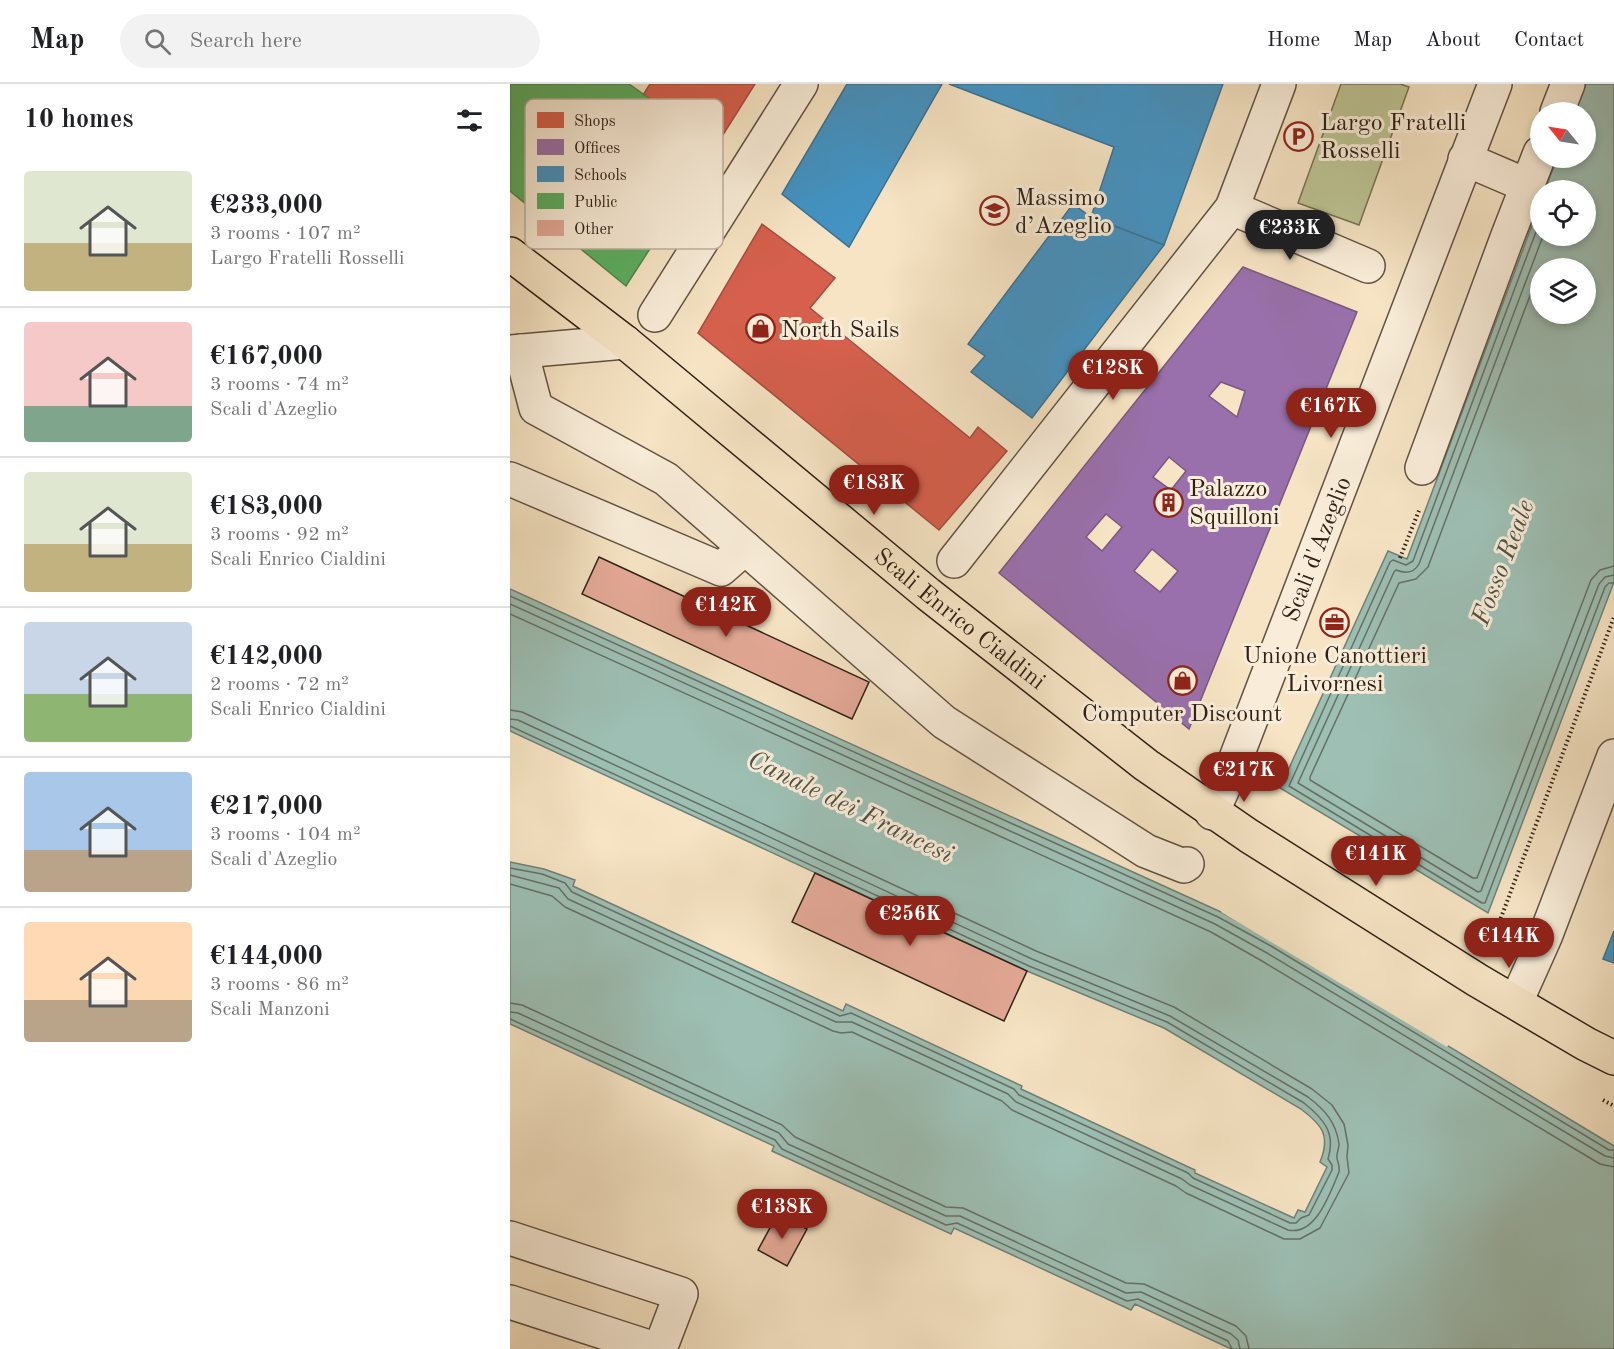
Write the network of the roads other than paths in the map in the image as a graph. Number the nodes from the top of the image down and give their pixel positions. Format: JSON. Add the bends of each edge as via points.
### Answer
{"nodes":[{"id":1,"x":801,"y":84,"type":"edge"},
{"id":2,"x":1279,"y":84,"type":"edge"},
{"id":3,"x":1495,"y":84,"type":"edge"},
{"id":4,"x":1568,"y":84,"type":"edge"},
{"id":5,"x":1561,"y":102,"type":"edge"},
{"id":6,"x":1465,"y":159,"type":"junction"},
{"id":7,"x":1535,"y":168,"type":"edge"},
{"id":8,"x":1528,"y":186,"type":"junction"},
{"id":9,"x":723,"y":208,"type":"edge"},
{"id":10,"x":1232,"y":208,"type":"junction"},
{"id":11,"x":697,"y":249,"type":"edge"},
{"id":12,"x":510,"y":254,"type":"edge"},
{"id":13,"x":1368,"y":266,"type":"dead end"},
{"id":14,"x":656,"y":315,"type":"dead end"},
{"id":15,"x":625,"y":342,"type":"junction"},
{"id":16,"x":515,"y":352,"type":"edge"},
{"id":17,"x":523,"y":414,"type":"edge"},
{"id":18,"x":1422,"y":468,"type":"dead end"},
{"id":19,"x":510,"y":479,"type":"edge"},
{"id":20,"x":745,"y":548,"type":"junction"},
{"id":21,"x":954,"y":561,"type":"dead end"},
{"id":22,"x":1614,"y":756,"type":"edge"},
{"id":23,"x":1212,"y":813,"type":"junction"},
{"id":24,"x":1187,"y":864,"type":"dead end"},
{"id":25,"x":1516,"y":1002,"type":"junction"},
{"id":26,"x":1614,"y":1058,"type":"edge"},
{"id":27,"x":510,"y":1238,"type":"edge"},
{"id":28,"x":510,"y":1302,"type":"edge"},
{"id":29,"x":657,"y":1349,"type":"edge"}],
"edges":[{"from":1,"to":9,"type":"street"},
{"from":2,"to":10,"type":"street"},
{"from":3,"to":6,"type":"street","name":"Scali d'Azeglio"},
{"from":4,"to":5,"type":"street"},
{"from":6,"to":8,"type":"street"},
{"from":6,"to":23,"type":"street","name":"Scali d'Azeglio","via":[[1242,744]]},
{"from":7,"to":8,"type":"street"},
{"from":8,"to":18,"type":"street"},
{"from":10,"to":13,"type":"street"},
{"from":10,"to":21,"type":"street","via":[[1041,430]]},
{"from":11,"to":14,"type":"street"},
{"from":12,"to":15,"type":"main road","name":"Scali Enrico Cialdini"},
{"from":15,"to":16,"type":"street"},
{"from":15,"to":23,"type":"main road","name":"Scali Enrico Cialdini","via":[[928,594]]},
{"from":16,"to":17,"type":"street"},
{"from":17,"to":20,"type":"street","via":[[666,479]]},
{"from":19,"to":20,"type":"street","via":[[721,569]]},
{"from":20,"to":24,"type":"street","via":[[944,722],[1146,851]]},
{"from":22,"to":25,"type":"street"},
{"from":23,"to":25,"type":"main road","name":"Scali Enrico Cialdini"},
{"from":25,"to":26,"type":"main road","name":"Scali Enrico Cialdini"},
{"from":27,"to":29,"type":"street","via":[[681,1294]]},
{"from":28,"to":29,"type":"street"}]}
